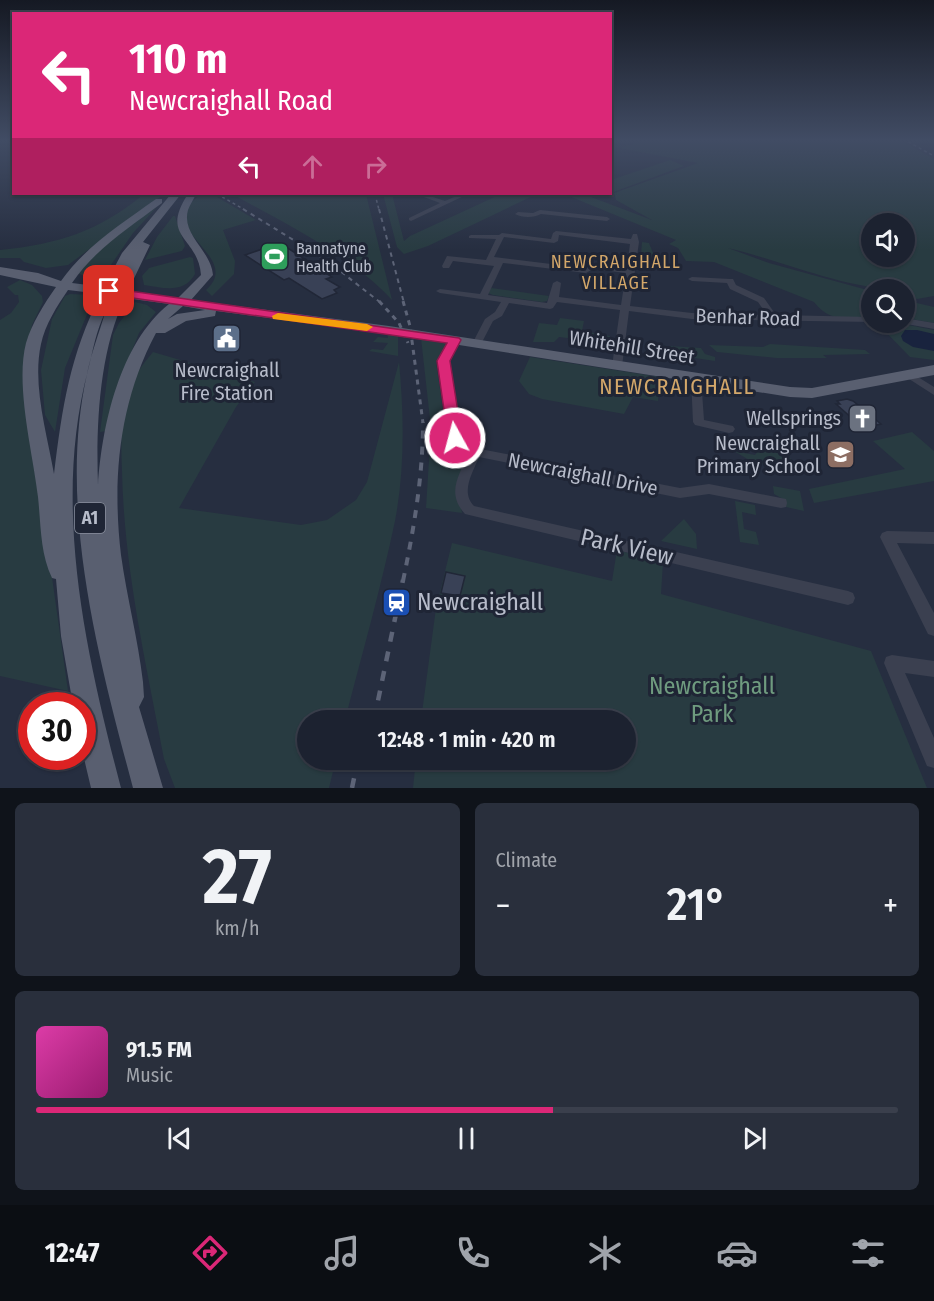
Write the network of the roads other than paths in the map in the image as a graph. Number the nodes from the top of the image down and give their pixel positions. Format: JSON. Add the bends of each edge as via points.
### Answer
{"nodes":[{"id":1,"x":167,"y":195,"type":"edge"},
{"id":2,"x":175,"y":195,"type":"edge"},
{"id":3,"x":185,"y":195,"type":"edge"},
{"id":4,"x":191,"y":195,"type":"edge"},
{"id":5,"x":422,"y":195,"type":"edge"},
{"id":6,"x":463,"y":195,"type":"edge"},
{"id":7,"x":446,"y":203,"type":"junction"},
{"id":8,"x":518,"y":214,"type":"dead end"},
{"id":9,"x":564,"y":214,"type":"junction"},
{"id":10,"x":607,"y":219,"type":"dead end"},
{"id":11,"x":410,"y":220,"type":"dead end"},
{"id":12,"x":556,"y":233,"type":"junction"},
{"id":13,"x":471,"y":237,"type":"dead end"},
{"id":14,"x":501,"y":237,"type":"junction"},
{"id":15,"x":588,"y":256,"type":"dead end"},
{"id":16,"x":499,"y":262,"type":"junction"},
{"id":17,"x":79,"y":264,"type":"junction"},
{"id":18,"x":446,"y":266,"type":"dead end"},
{"id":19,"x":591,"y":266,"type":"junction"},
{"id":20,"x":0,"y":269,"type":"edge"},
{"id":21,"x":631,"y":272,"type":"junction"},
{"id":22,"x":121,"y":273,"type":"junction"},
{"id":23,"x":22,"y":275,"type":"junction"},
{"id":24,"x":692,"y":279,"type":"dead end"},
{"id":25,"x":65,"y":282,"type":"junction"},
{"id":26,"x":556,"y":283,"type":"dead end"},
{"id":27,"x":440,"y":291,"type":"dead end"},
{"id":28,"x":483,"y":297,"type":"junction"},
{"id":29,"x":554,"y":299,"type":"junction"},
{"id":30,"x":181,"y":300,"type":"junction"},
{"id":31,"x":506,"y":300,"type":"junction"},
{"id":32,"x":106,"y":304,"type":"junction"},
{"id":33,"x":49,"y":307,"type":"junction"},
{"id":34,"x":625,"y":308,"type":"junction"},
{"id":35,"x":286,"y":318,"type":"junction"},
{"id":36,"x":773,"y":318,"type":"junction"},
{"id":37,"x":861,"y":320,"type":"edge"},
{"id":38,"x":915,"y":323,"type":"edge"},
{"id":39,"x":934,"y":326,"type":"edge"},
{"id":40,"x":370,"y":328,"type":"junction"},
{"id":41,"x":307,"y":333,"type":"dead end"},
{"id":42,"x":455,"y":340,"type":"junction"},
{"id":43,"x":477,"y":344,"type":"junction"},
{"id":44,"x":143,"y":348,"type":"junction"},
{"id":45,"x":617,"y":366,"type":"junction"},
{"id":46,"x":934,"y":370,"type":"edge"},
{"id":47,"x":910,"y":375,"type":"junction"},
{"id":48,"x":696,"y":378,"type":"junction"},
{"id":49,"x":934,"y":392,"type":"edge"},
{"id":50,"x":729,"y":429,"type":"dead end"},
{"id":51,"x":475,"y":452,"type":"junction"},
{"id":52,"x":781,"y":503,"type":"dead end"},
{"id":53,"x":934,"y":538,"type":"edge"},
{"id":54,"x":67,"y":588,"type":"junction"},
{"id":55,"x":848,"y":598,"type":"dead end"},
{"id":56,"x":934,"y":629,"type":"edge"},
{"id":57,"x":934,"y":669,"type":"edge"},
{"id":58,"x":132,"y":730,"type":"junction"},
{"id":59,"x":934,"y":759,"type":"edge"},
{"id":60,"x":106,"y":788,"type":"edge"},
{"id":61,"x":148,"y":788,"type":"edge"}],
"edges":[{"from":1,"to":17,"type":"main road"},
{"from":2,"to":22,"type":"main road","number":"A1","via":[[144,228]]},
{"from":3,"to":22,"type":"main road","number":"A1"},
{"from":4,"to":30,"type":"main road","via":[[180,219],[208,273],[200,286]]},
{"from":5,"to":7,"type":"street"},
{"from":6,"to":7,"type":"street"},
{"from":7,"to":11,"type":"street"},
{"from":8,"to":9,"type":"street"},
{"from":9,"to":10,"type":"street"},
{"from":9,"to":12,"type":"street"},
{"from":12,"to":14,"type":"street","via":[[554,241]]},
{"from":12,"to":21,"type":"street","via":[[635,239]]},
{"from":13,"to":14,"type":"street"},
{"from":14,"to":16,"type":"street","via":[[489,259]]},
{"from":15,"to":19,"type":"street"},
{"from":16,"to":18,"type":"street","via":[[450,258]]},
{"from":16,"to":19,"type":"street","via":[[586,270]]},
{"from":16,"to":28,"type":"street"},
{"from":17,"to":20,"type":"main road","via":[[48,272]]},
{"from":17,"to":25,"type":"main road"},
{"from":19,"to":21,"type":"street"},
{"from":20,"to":23,"type":"main road"},
{"from":21,"to":34,"type":"street"},
{"from":22,"to":32,"type":"main road","number":"A1"},
{"from":23,"to":25,"type":"main road"},
{"from":23,"to":33,"type":"main road","via":[[40,284]]},
{"from":24,"to":36,"type":"street","via":[[730,281],[734,287],[761,300]]},
{"from":25,"to":30,"type":"main road"},
{"from":25,"to":33,"type":"main road"},
{"from":26,"to":29,"type":"street"},
{"from":27,"to":28,"type":"street"},
{"from":28,"to":31,"type":"street"},
{"from":29,"to":31,"type":"street","name":"Benhar Road","via":[[550,306]]},
{"from":29,"to":34,"type":"street","name":"Benhar Road"},
{"from":30,"to":35,"type":"main road"},
{"from":30,"to":44,"type":"main road","via":[[155,325]]},
{"from":31,"to":43,"type":"street","via":[[499,314],[489,320]]},
{"from":32,"to":54,"type":"main road","number":"A1","via":[[75,379],[66,438],[63,516]]},
{"from":32,"to":58,"type":"main road","number":"A1","via":[[92,393],[89,505],[100,600]]},
{"from":33,"to":54,"type":"main road","via":[[34,342],[31,380],[52,542]]},
{"from":34,"to":36,"type":"street","name":"Benhar Road","via":[[692,316]]},
{"from":34,"to":45,"type":"street"},
{"from":35,"to":40,"type":"main road"},
{"from":35,"to":44,"type":"main road","via":[[192,314],[166,325]]},
{"from":36,"to":37,"type":"street","name":"Benhar Road"},
{"from":38,"to":39,"type":"street"},
{"from":40,"to":41,"type":"main road","via":[[325,328]]},
{"from":40,"to":42,"type":"main road","name":"Whitehill Street"},
{"from":42,"to":43,"type":"main road","name":"Whitehill Street"},
{"from":42,"to":51,"type":"street","via":[[444,361],[455,438],[462,447]]},
{"from":43,"to":45,"type":"main road","name":"Whitehill Street"},
{"from":44,"to":58,"type":"main road","via":[[117,409],[109,496],[112,573],[125,637]]},
{"from":45,"to":48,"type":"main road","name":"Whitehill Street"},
{"from":46,"to":47,"type":"main road","name":"Whitehill Street"},
{"from":47,"to":48,"type":"main road","name":"Whitehill Street","via":[[806,393]]},
{"from":47,"to":49,"type":"street"},
{"from":48,"to":50,"type":"street","via":[[698,420]]},
{"from":51,"to":52,"type":"street","name":"Newcraighall Drive","via":[[680,492],[710,489]]},
{"from":51,"to":55,"type":"street","name":"Park View","via":[[460,492],[463,505],[470,510]]},
{"from":53,"to":56,"type":"street","via":[[887,537]]},
{"from":54,"to":60,"type":"main road","number":"A1"},
{"from":57,"to":59,"type":"street","via":[[892,663]]},
{"from":58,"to":61,"type":"main road","number":"A1"}]}
